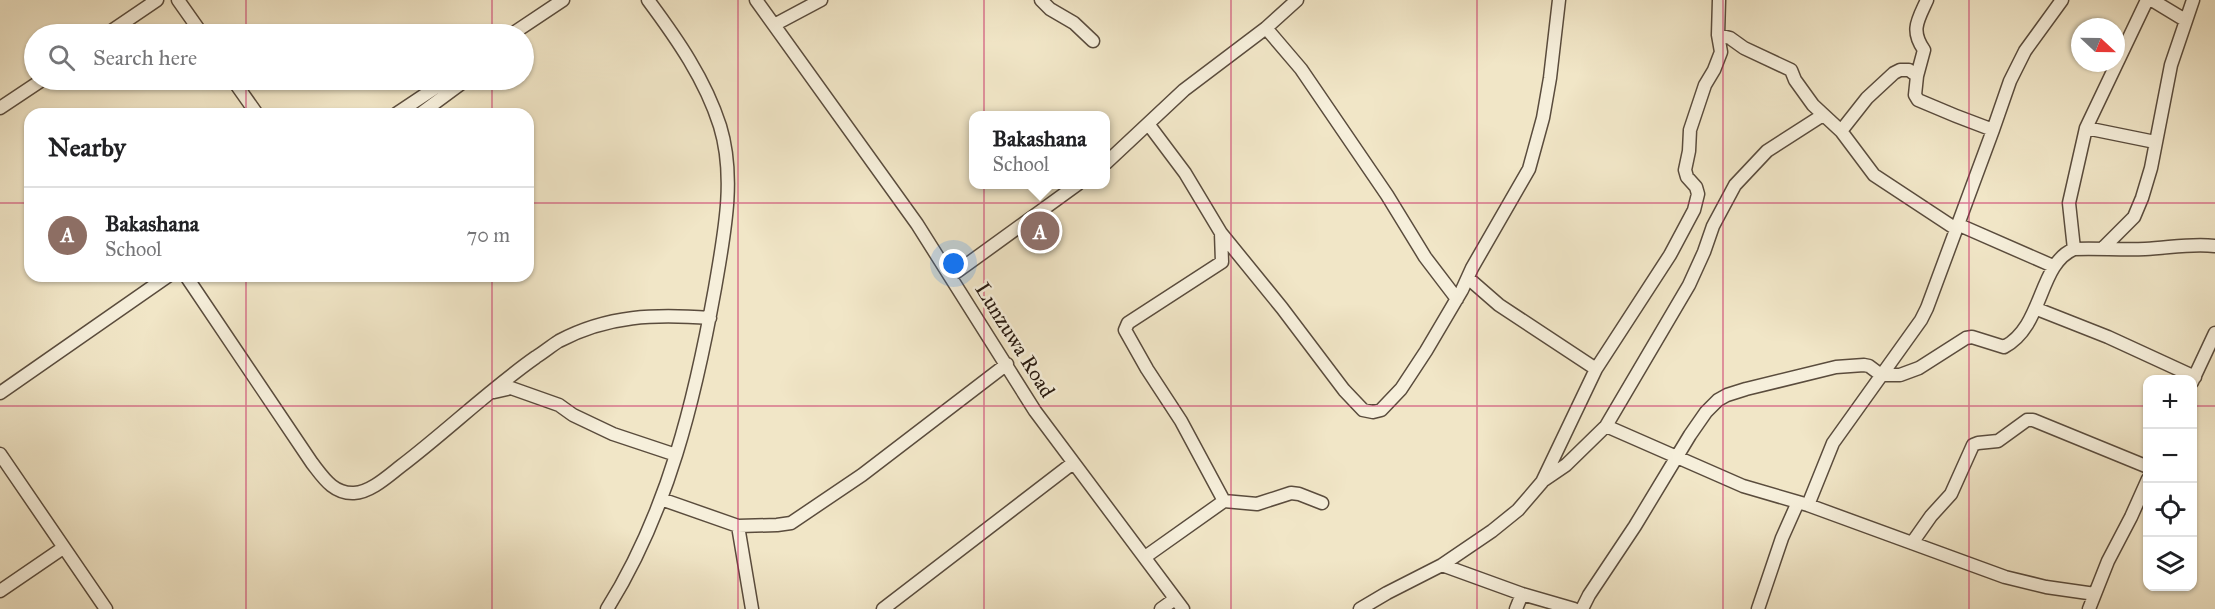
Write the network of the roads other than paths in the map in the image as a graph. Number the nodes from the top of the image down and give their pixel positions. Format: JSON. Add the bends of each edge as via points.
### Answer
{"nodes":[{"id":1,"x":157,"y":0,"type":"edge"},
{"id":2,"x":178,"y":0,"type":"edge"},
{"id":3,"x":563,"y":0,"type":"edge"},
{"id":4,"x":571,"y":0,"type":"edge"},
{"id":5,"x":648,"y":0,"type":"edge"},
{"id":6,"x":756,"y":0,"type":"edge"},
{"id":7,"x":821,"y":0,"type":"edge"},
{"id":8,"x":1041,"y":0,"type":"edge"},
{"id":9,"x":1297,"y":0,"type":"edge"},
{"id":10,"x":1559,"y":0,"type":"edge"},
{"id":11,"x":1719,"y":0,"type":"edge"},
{"id":12,"x":1927,"y":0,"type":"edge"},
{"id":13,"x":2062,"y":0,"type":"edge"},
{"id":14,"x":2150,"y":0,"type":"edge"},
{"id":15,"x":2193,"y":0,"type":"edge"},
{"id":16,"x":2185,"y":20,"type":"junction"},
{"id":17,"x":122,"y":24,"type":"edge"},
{"id":18,"x":195,"y":24,"type":"edge"},
{"id":19,"x":527,"y":24,"type":"edge"},
{"id":20,"x":774,"y":25,"type":"junction"},
{"id":21,"x":534,"y":28,"type":"edge"},
{"id":22,"x":1266,"y":28,"type":"junction"},
{"id":23,"x":1718,"y":35,"type":"junction"},
{"id":24,"x":1093,"y":41,"type":"dead end"},
{"id":25,"x":1917,"y":76,"type":"junction"},
{"id":26,"x":27,"y":90,"type":"edge"},
{"id":27,"x":240,"y":90,"type":"edge"},
{"id":28,"x":432,"y":90,"type":"edge"},
{"id":29,"x":452,"y":90,"type":"edge"},
{"id":30,"x":0,"y":108,"type":"edge"},
{"id":31,"x":252,"y":108,"type":"edge"},
{"id":32,"x":405,"y":108,"type":"edge"},
{"id":33,"x":428,"y":108,"type":"edge"},
{"id":34,"x":1823,"y":115,"type":"junction"},
{"id":35,"x":1149,"y":125,"type":"junction"},
{"id":36,"x":2086,"y":128,"type":"junction"},
{"id":37,"x":1994,"y":130,"type":"junction"},
{"id":38,"x":1841,"y":131,"type":"junction"},
{"id":39,"x":2155,"y":142,"type":"junction"},
{"id":40,"x":1110,"y":159,"type":"edge"},
{"id":41,"x":1071,"y":189,"type":"edge"},
{"id":42,"x":1957,"y":227,"type":"junction"},
{"id":43,"x":1221,"y":233,"type":"junction"},
{"id":44,"x":2215,"y":246,"type":"edge"},
{"id":45,"x":2103,"y":248,"type":"junction"},
{"id":46,"x":2074,"y":249,"type":"junction"},
{"id":47,"x":2053,"y":266,"type":"junction"},
{"id":48,"x":951,"y":276,"type":"junction"},
{"id":49,"x":1468,"y":278,"type":"junction"},
{"id":50,"x":159,"y":282,"type":"edge"},
{"id":51,"x":190,"y":282,"type":"edge"},
{"id":52,"x":1456,"y":299,"type":"junction"},
{"id":53,"x":2037,"y":309,"type":"junction"},
{"id":54,"x":710,"y":318,"type":"junction"},
{"id":55,"x":2215,"y":333,"type":"edge"},
{"id":56,"x":1007,"y":364,"type":"junction"},
{"id":57,"x":1596,"y":369,"type":"junction"},
{"id":58,"x":1881,"y":375,"type":"junction"},
{"id":59,"x":2184,"y":375,"type":"edge"},
{"id":60,"x":2196,"y":375,"type":"edge"},
{"id":61,"x":0,"y":393,"type":"edge"},
{"id":62,"x":489,"y":393,"type":"junction"},
{"id":63,"x":1606,"y":426,"type":"junction"},
{"id":64,"x":0,"y":454,"type":"edge"},
{"id":65,"x":676,"y":455,"type":"junction"},
{"id":66,"x":1676,"y":457,"type":"junction"},
{"id":67,"x":1073,"y":462,"type":"junction"},
{"id":68,"x":2143,"y":465,"type":"edge"},
{"id":69,"x":1542,"y":482,"type":"junction"},
{"id":70,"x":2146,"y":483,"type":"edge"},
{"id":71,"x":661,"y":500,"type":"junction"},
{"id":72,"x":1224,"y":501,"type":"junction"},
{"id":73,"x":1322,"y":503,"type":"dead end"},
{"id":74,"x":1803,"y":503,"type":"junction"},
{"id":75,"x":738,"y":526,"type":"junction"},
{"id":76,"x":1912,"y":543,"type":"junction"},
{"id":77,"x":63,"y":548,"type":"junction"},
{"id":78,"x":1145,"y":557,"type":"junction"},
{"id":79,"x":1442,"y":565,"type":"junction"},
{"id":80,"x":0,"y":591,"type":"edge"},
{"id":81,"x":1522,"y":594,"type":"junction"},
{"id":82,"x":2095,"y":594,"type":"junction"},
{"id":83,"x":1179,"y":604,"type":"edge"},
{"id":84,"x":106,"y":609,"type":"edge"},
{"id":85,"x":608,"y":609,"type":"edge"},
{"id":86,"x":752,"y":609,"type":"edge"},
{"id":87,"x":883,"y":609,"type":"edge"},
{"id":88,"x":1161,"y":609,"type":"edge"},
{"id":89,"x":1360,"y":609,"type":"edge"},
{"id":90,"x":1516,"y":609,"type":"edge"},
{"id":91,"x":1574,"y":609,"type":"edge"},
{"id":92,"x":1582,"y":609,"type":"edge"},
{"id":93,"x":1758,"y":609,"type":"edge"},
{"id":94,"x":2089,"y":609,"type":"edge"}],
"edges":[{"from":1,"to":17,"type":"street"},
{"from":2,"to":18,"type":"street"},
{"from":3,"to":19,"type":"street"},
{"from":4,"to":21,"type":"street"},
{"from":5,"to":54,"type":"street","via":[[684,49],[720,126],[728,172],[727,199]]},
{"from":6,"to":20,"type":"street","name":"Lunzuwa Road"},
{"from":7,"to":20,"type":"street"},
{"from":8,"to":24,"type":"street"},
{"from":9,"to":22,"type":"street"},
{"from":10,"to":49,"type":"street","via":[[1551,78],[1529,169]]},
{"from":11,"to":23,"type":"street"},
{"from":12,"to":25,"type":"street","via":[[1915,32],[1924,50]]},
{"from":13,"to":37,"type":"street","via":[[2025,51],[2010,81]]},
{"from":14,"to":16,"type":"street"},
{"from":14,"to":36,"type":"street"},
{"from":15,"to":16,"type":"street"},
{"from":16,"to":39,"type":"street"},
{"from":20,"to":48,"type":"street","name":"Lunzuwa Road"},
{"from":22,"to":35,"type":"street","via":[[1185,90]]},
{"from":22,"to":52,"type":"street","via":[[1301,69]]},
{"from":23,"to":34,"type":"street","via":[[1791,70]]},
{"from":23,"to":57,"type":"street","via":[[1721,52],[1690,130],[1684,170],[1698,194],[1694,210],[1670,255]]},
{"from":25,"to":37,"type":"street","via":[[1918,100]]},
{"from":25,"to":38,"type":"street","via":[[1909,70],[1894,73],[1867,98]]},
{"from":26,"to":30,"type":"street"},
{"from":27,"to":31,"type":"street"},
{"from":28,"to":32,"type":"street"},
{"from":29,"to":33,"type":"street"},
{"from":34,"to":38,"type":"street"},
{"from":34,"to":63,"type":"street","via":[[1767,151],[1735,185],[1689,285]]},
{"from":35,"to":40,"type":"street"},
{"from":35,"to":43,"type":"street","via":[[1185,173]]},
{"from":36,"to":39,"type":"street"},
{"from":36,"to":46,"type":"street","via":[[2068,203]]},
{"from":37,"to":42,"type":"street"},
{"from":38,"to":42,"type":"street","via":[[1874,174]]},
{"from":39,"to":45,"type":"street","via":[[2134,217]]},
{"from":41,"to":48,"type":"street"},
{"from":42,"to":47,"type":"street"},
{"from":42,"to":58,"type":"street","via":[[1924,314]]},
{"from":43,"to":52,"type":"street","via":[[1363,410],[1381,410],[1392,400]]},
{"from":43,"to":72,"type":"street","via":[[1222,262],[1128,323],[1125,330]]},
{"from":44,"to":45,"type":"street"},
{"from":45,"to":46,"type":"street"},
{"from":46,"to":47,"type":"street"},
{"from":47,"to":53,"type":"street"},
{"from":48,"to":56,"type":"street","name":"Lunzuwa Road"},
{"from":49,"to":52,"type":"street"},
{"from":49,"to":57,"type":"street","via":[[1498,305]]},
{"from":50,"to":61,"type":"street"},
{"from":51,"to":62,"type":"street","via":[[312,463],[335,489],[357,493],[376,484],[435,441]]},
{"from":53,"to":58,"type":"street","via":[[2024,329],[2004,347],[1972,337],[1919,368],[1900,375]]},
{"from":53,"to":59,"type":"street","via":[[2108,337]]},
{"from":54,"to":62,"type":"street","via":[[665,315],[599,324],[555,344]]},
{"from":54,"to":65,"type":"street"},
{"from":55,"to":60,"type":"street"},
{"from":56,"to":67,"type":"street","name":"Lunzuwa Road","via":[[1035,411]]},
{"from":56,"to":75,"type":"street","via":[[806,514],[791,523]]},
{"from":57,"to":69,"type":"street"},
{"from":58,"to":66,"type":"street","via":[[1869,366],[1836,367],[1727,394],[1706,412]]},
{"from":58,"to":74,"type":"street","via":[[1833,442]]},
{"from":62,"to":65,"type":"street","via":[[511,388],[559,405],[613,434]]},
{"from":63,"to":66,"type":"street"},
{"from":63,"to":69,"type":"street","via":[[1566,465]]},
{"from":64,"to":77,"type":"street"},
{"from":65,"to":71,"type":"street"},
{"from":66,"to":74,"type":"street","via":[[1743,486]]},
{"from":66,"to":92,"type":"street"},
{"from":67,"to":78,"type":"street","name":"Lunzuwa Road"},
{"from":67,"to":87,"type":"street"},
{"from":68,"to":76,"type":"street","via":[[2027,420],[1998,441],[1973,445],[1956,486]]},
{"from":69,"to":79,"type":"street","via":[[1518,510]]},
{"from":70,"to":82,"type":"street"},
{"from":71,"to":75,"type":"street"},
{"from":71,"to":85,"type":"street"},
{"from":72,"to":73,"type":"street","via":[[1257,504],[1291,493]]},
{"from":72,"to":78,"type":"street"},
{"from":74,"to":76,"type":"street"},
{"from":74,"to":93,"type":"street","via":[[1782,538]]},
{"from":75,"to":86,"type":"street"},
{"from":76,"to":82,"type":"street","via":[[2005,577]]},
{"from":77,"to":80,"type":"street"},
{"from":77,"to":84,"type":"street"},
{"from":78,"to":83,"type":"street","name":"Lunzuwa Road"},
{"from":79,"to":81,"type":"street"},
{"from":79,"to":89,"type":"street"},
{"from":81,"to":90,"type":"street"},
{"from":81,"to":91,"type":"street"},
{"from":82,"to":94,"type":"street"},
{"from":83,"to":88,"type":"street"}]}
